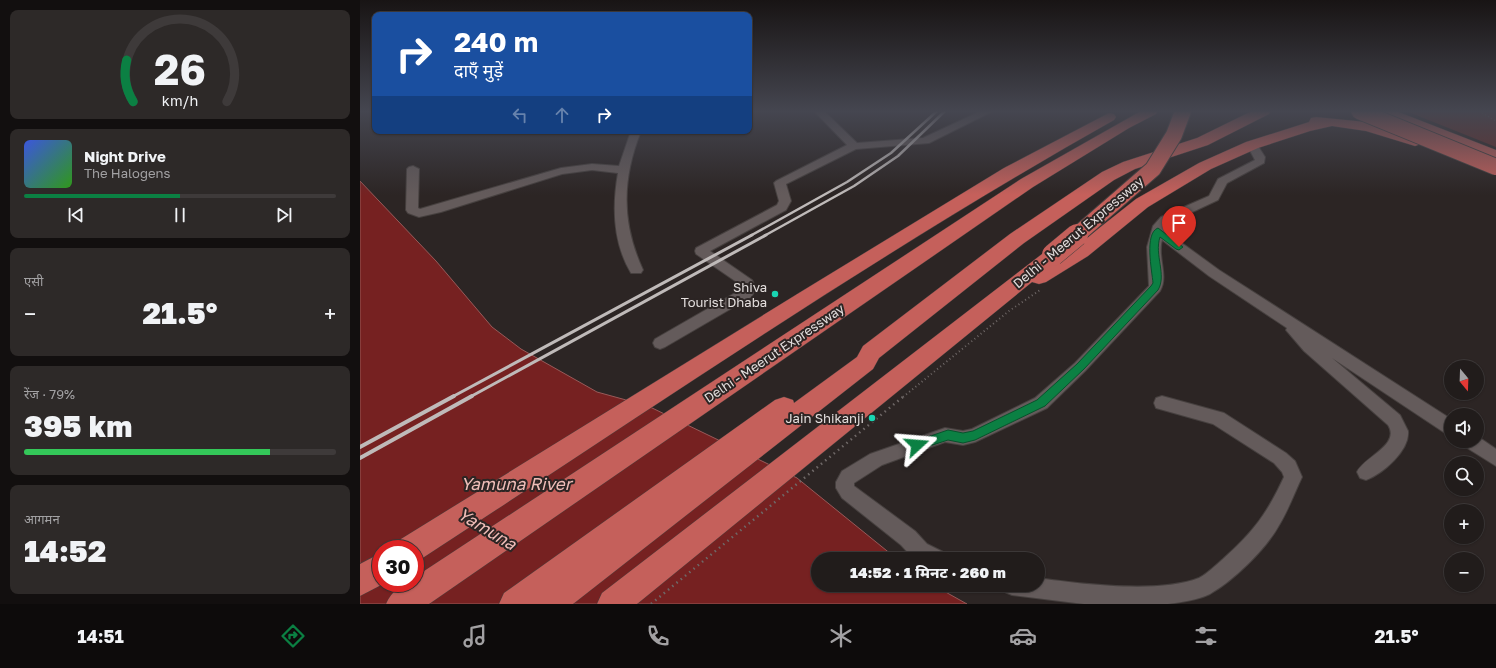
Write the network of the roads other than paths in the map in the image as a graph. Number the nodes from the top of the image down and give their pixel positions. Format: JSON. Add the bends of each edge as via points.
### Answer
{"nodes":[{"id":1,"x":633,"y":139,"type":"edge"},
{"id":2,"x":847,"y":139,"type":"edge"},
{"id":3,"x":929,"y":139,"type":"edge"},
{"id":4,"x":1068,"y":139,"type":"edge"},
{"id":5,"x":1100,"y":139,"type":"edge"},
{"id":6,"x":1172,"y":139,"type":"edge"},
{"id":7,"x":1206,"y":139,"type":"edge"},
{"id":8,"x":1214,"y":139,"type":"edge"},
{"id":9,"x":1266,"y":139,"type":"edge"},
{"id":10,"x":1410,"y":139,"type":"edge"},
{"id":11,"x":1412,"y":139,"type":"edge"},
{"id":12,"x":1430,"y":139,"type":"edge"},
{"id":13,"x":1457,"y":139,"type":"edge"},
{"id":14,"x":1467,"y":139,"type":"edge"},
{"id":15,"x":1418,"y":142,"type":"junction"},
{"id":16,"x":1252,"y":144,"type":"junction"},
{"id":17,"x":1195,"y":145,"type":"junction"},
{"id":18,"x":854,"y":146,"type":"junction"},
{"id":19,"x":1496,"y":150,"type":"edge"},
{"id":20,"x":1496,"y":156,"type":"edge"},
{"id":21,"x":1496,"y":167,"type":"edge"},
{"id":22,"x":413,"y":170,"type":"dead end"},
{"id":23,"x":624,"y":170,"type":"junction"},
{"id":24,"x":1496,"y":174,"type":"edge"},
{"id":25,"x":1158,"y":231,"type":"junction"},
{"id":26,"x":636,"y":270,"type":"dead end"},
{"id":27,"x":1004,"y":293,"type":"junction"},
{"id":28,"x":1279,"y":315,"type":"junction"},
{"id":29,"x":660,"y":343,"type":"dead end"},
{"id":30,"x":863,"y":357,"type":"junction"},
{"id":31,"x":1162,"y":403,"type":"dead end"},
{"id":32,"x":1444,"y":423,"type":"edge"},
{"id":33,"x":1481,"y":448,"type":"edge"},
{"id":34,"x":1496,"y":458,"type":"edge"},
{"id":35,"x":1366,"y":472,"type":"dead end"},
{"id":36,"x":424,"y":541,"type":"edge"},
{"id":37,"x":922,"y":552,"type":"edge"},
{"id":38,"x":372,"y":574,"type":"edge"},
{"id":39,"x":360,"y":581,"type":"edge"},
{"id":40,"x":1045,"y":590,"type":"edge"},
{"id":41,"x":402,"y":604,"type":"edge"},
{"id":42,"x":515,"y":604,"type":"edge"},
{"id":43,"x":548,"y":604,"type":"edge"},
{"id":44,"x":613,"y":604,"type":"edge"}],
"edges":[{"from":1,"to":23,"type":"street"},
{"from":2,"to":18,"type":"street"},
{"from":3,"to":18,"type":"street"},
{"from":4,"to":36,"type":"highway","name":"Delhi - Meerut Expressway","via":[[1010,172],[806,298]]},
{"from":5,"to":41,"type":"highway","name":"Delhi - Meerut Expressway","via":[[1027,182]]},
{"from":6,"to":27,"type":"highway","name":"Delhi - Meerut Expressway","bridge":true,"via":[[1153,169],[1112,206]]},
{"from":7,"to":17,"type":"highway","name":"Delhi - Meerut Expressway"},
{"from":8,"to":17,"type":"highway"},
{"from":9,"to":16,"type":"highway"},
{"from":10,"to":15,"type":"highway"},
{"from":11,"to":15,"type":"highway"},
{"from":12,"to":21,"type":"highway","bridge":true},
{"from":13,"to":20,"type":"highway"},
{"from":14,"to":19,"type":"highway"},
{"from":15,"to":24,"type":"highway"},
{"from":16,"to":25,"type":"street","via":[[1260,161],[1222,180],[1214,198],[1165,220]]},
{"from":16,"to":27,"type":"highway","via":[[1162,190],[1064,264]]},
{"from":17,"to":30,"type":"highway","name":"Delhi - Meerut Expressway","via":[[1130,164],[1109,175],[1021,236]]},
{"from":18,"to":29,"type":"street","via":[[780,183],[785,201],[782,207],[702,249],[702,252],[747,283],[749,289],[746,294]]},
{"from":22,"to":23,"type":"street","via":[[412,210],[419,213],[560,171],[592,167]]},
{"from":23,"to":26,"type":"street","via":[[620,208],[623,234]]},
{"from":25,"to":28,"type":"street","via":[[1214,273]]},
{"from":25,"to":37,"type":"street","via":[[1153,247],[1157,283],[1155,288],[1080,367],[1041,403],[975,435],[965,438],[945,435],[876,459],[848,477],[845,482],[848,492],[908,538]]},
{"from":27,"to":44,"type":"highway","name":"Delhi - Meerut Expressway"},
{"from":28,"to":32,"type":"street"},
{"from":28,"to":35,"type":"street","via":[[1309,347],[1394,420],[1399,428],[1401,436],[1396,445]]},
{"from":30,"to":42,"type":"highway","name":"Delhi - Meerut Expressway"},
{"from":30,"to":43,"type":"highway","name":"Delhi - Meerut Expressway"},
{"from":31,"to":40,"type":"street","via":[[1218,418],[1280,458],[1289,467],[1293,476],[1267,529],[1212,582],[1193,591],[1164,598],[1086,596]]},
{"from":33,"to":34,"type":"street"},
{"from":38,"to":39,"type":"highway"}]}
